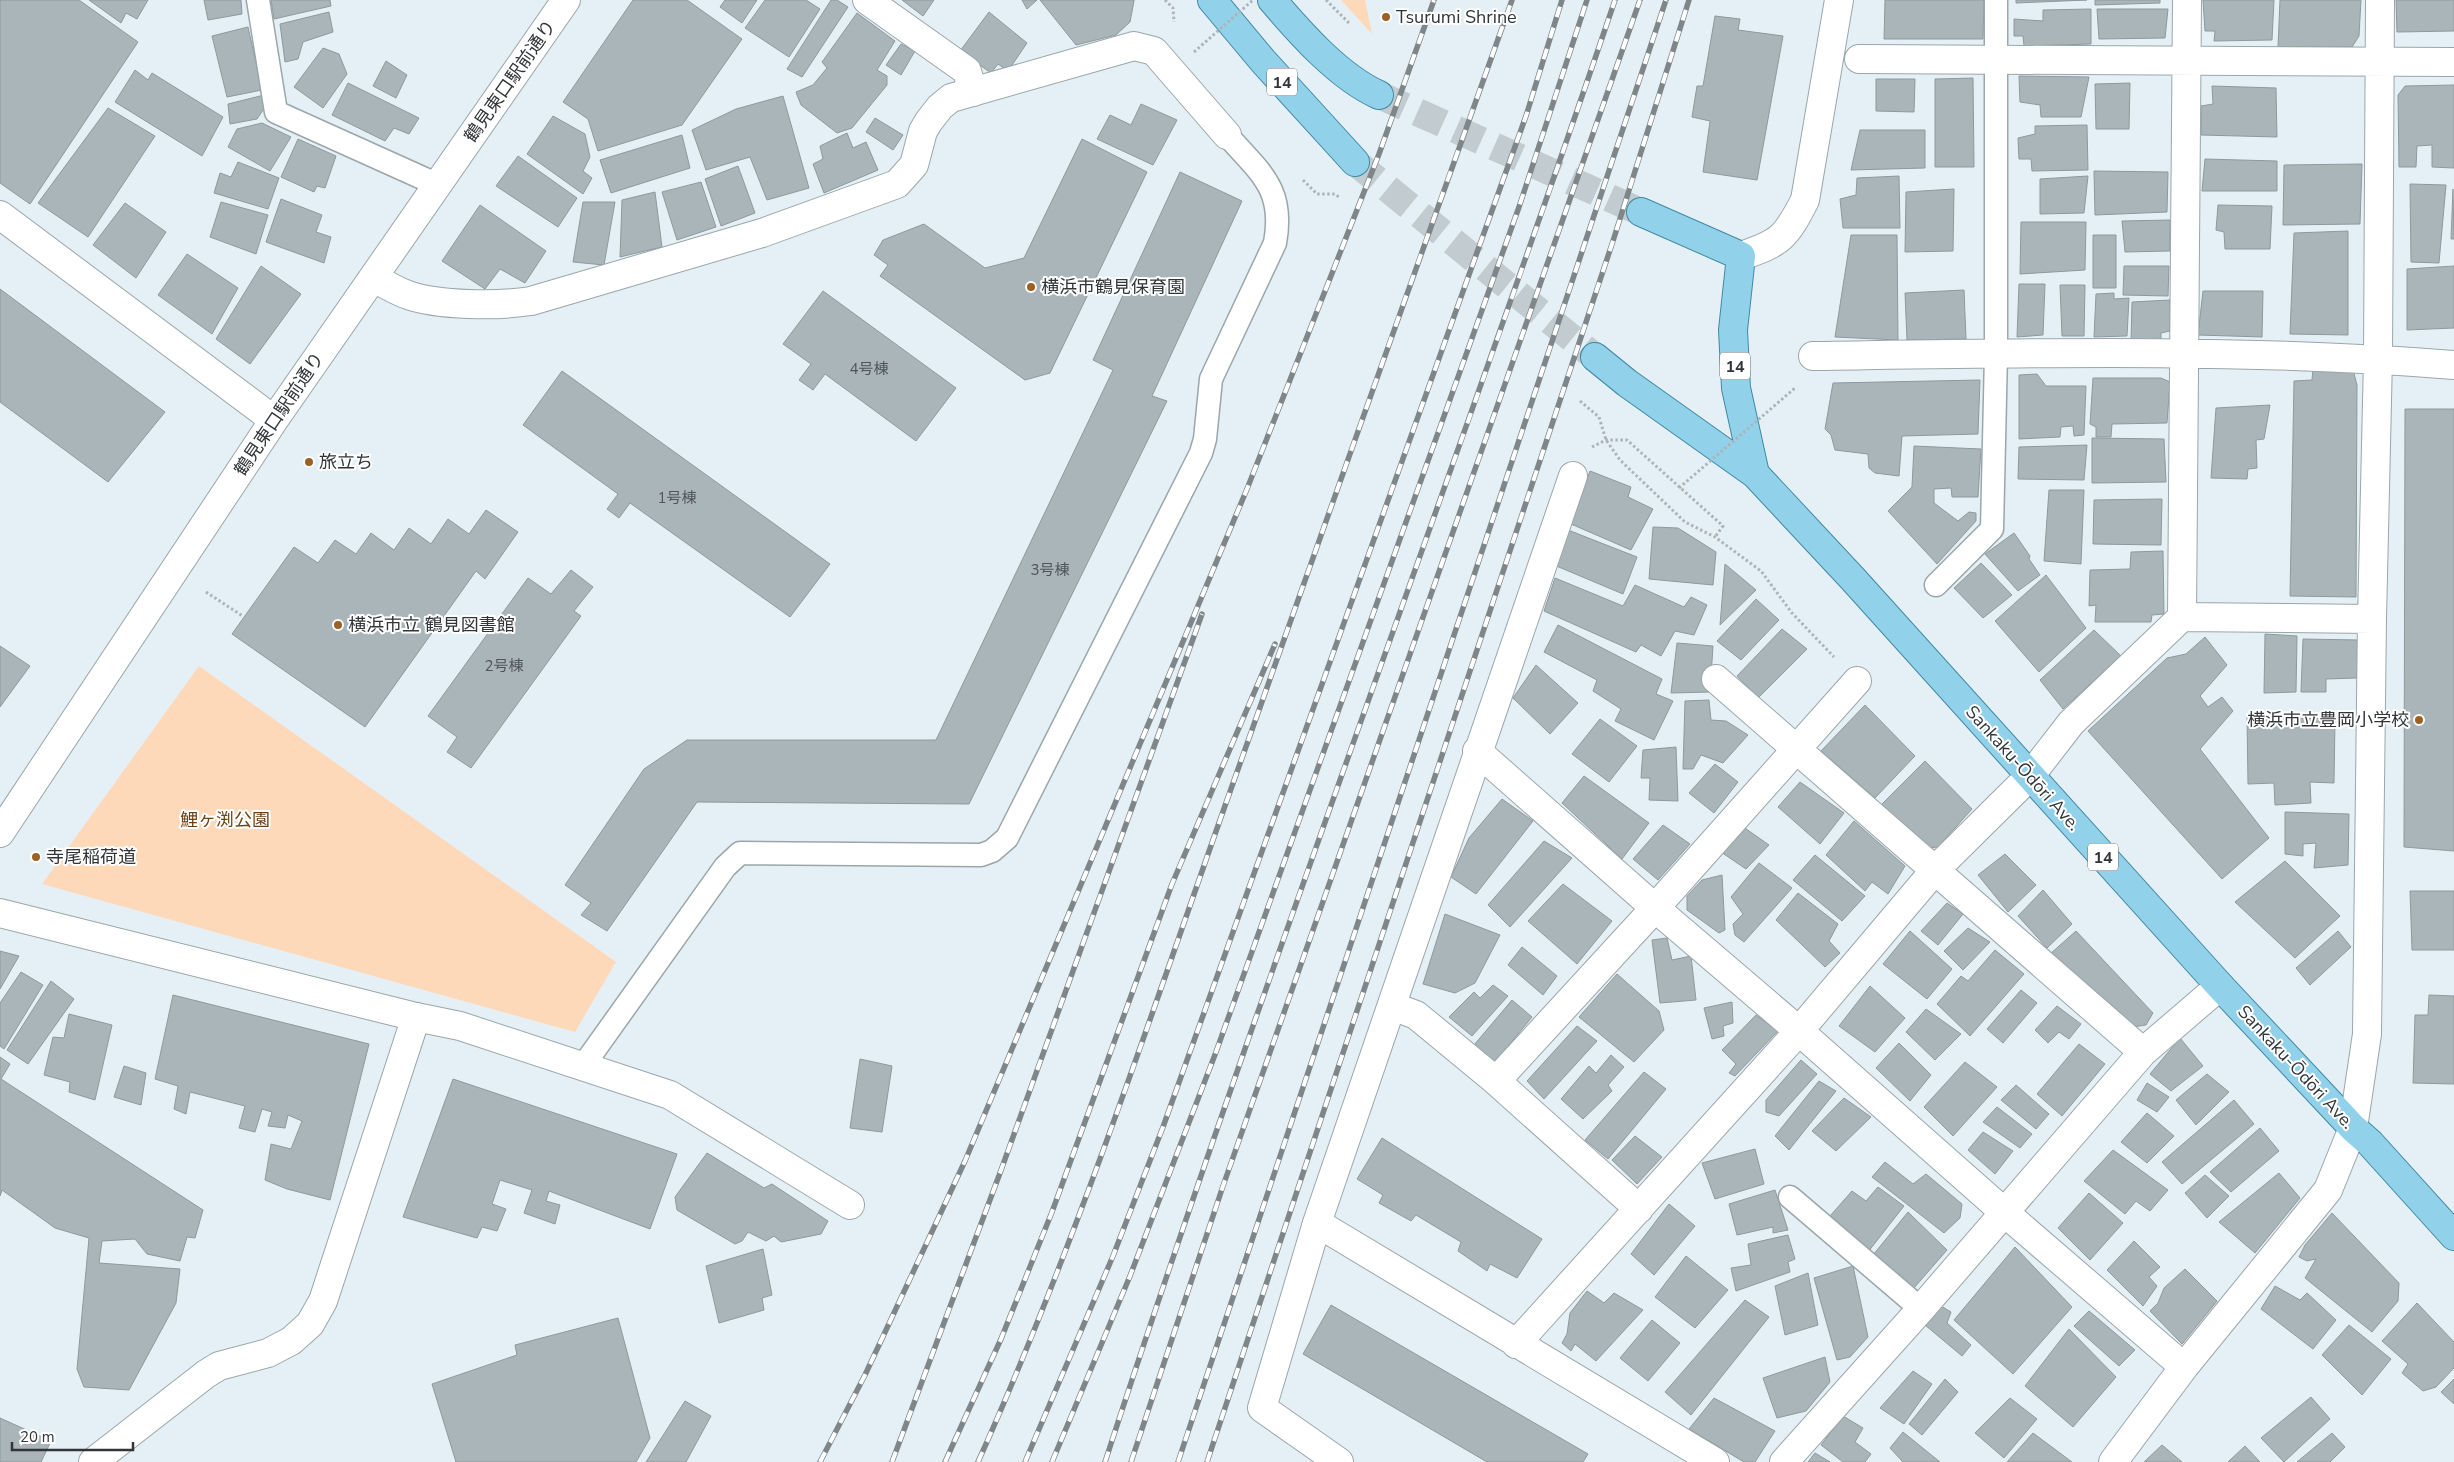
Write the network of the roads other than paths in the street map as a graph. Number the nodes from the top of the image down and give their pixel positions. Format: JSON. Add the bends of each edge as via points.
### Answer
{"nodes":[{"id":1,"x":258,"y":0,"type":"edge"},
{"id":2,"x":566,"y":0,"type":"edge"},
{"id":3,"x":867,"y":0,"type":"edge"},
{"id":4,"x":1212,"y":0,"type":"edge"},
{"id":5,"x":1272,"y":0,"type":"edge"},
{"id":6,"x":1839,"y":0,"type":"edge"},
{"id":7,"x":1996,"y":0,"type":"edge"},
{"id":8,"x":2187,"y":0,"type":"edge"},
{"id":9,"x":2380,"y":0,"type":"edge"},
{"id":10,"x":1859,"y":59,"type":"dead end"},
{"id":11,"x":1996,"y":59,"type":"junction"},
{"id":12,"x":2186,"y":61,"type":"junction"},
{"id":13,"x":2379,"y":62,"type":"junction"},
{"id":14,"x":2454,"y":62,"type":"edge"},
{"id":15,"x":972,"y":92,"type":"junction"},
{"id":16,"x":1380,"y":96,"type":"tunnel mouth"},
{"id":17,"x":1227,"y":135,"type":"joint"},
{"id":18,"x":1355,"y":162,"type":"tunnel mouth"},
{"id":19,"x":438,"y":185,"type":"junction"},
{"id":20,"x":1641,"y":212,"type":"tunnel mouth"},
{"id":21,"x":0,"y":215,"type":"edge"},
{"id":22,"x":1741,"y":256,"type":"junction"},
{"id":23,"x":373,"y":278,"type":"junction"},
{"id":24,"x":1996,"y":354,"type":"junction"},
{"id":25,"x":2184,"y":354,"type":"junction"},
{"id":26,"x":1813,"y":356,"type":"dead end"},
{"id":27,"x":1595,"y":357,"type":"tunnel mouth"},
{"id":28,"x":2378,"y":358,"type":"junction"},
{"id":29,"x":2454,"y":365,"type":"edge"},
{"id":30,"x":274,"y":420,"type":"junction"},
{"id":31,"x":1755,"y":474,"type":"junction"},
{"id":32,"x":1573,"y":476,"type":"dead end"},
{"id":33,"x":1936,"y":585,"type":"dead end"},
{"id":34,"x":2182,"y":617,"type":"junction"},
{"id":35,"x":2372,"y":619,"type":"junction"},
{"id":36,"x":1716,"y":679,"type":"dead end"},
{"id":37,"x":1857,"y":681,"type":"road end"},
{"id":38,"x":1796,"y":748,"type":"junction"},
{"id":39,"x":1477,"y":751,"type":"junction"},
{"id":40,"x":2030,"y":776,"type":"junction"},
{"id":41,"x":0,"y":833,"type":"edge"},
{"id":42,"x":1935,"y":870,"type":"junction"},
{"id":43,"x":1655,"y":908,"type":"junction"},
{"id":44,"x":0,"y":913,"type":"edge"},
{"id":45,"x":2220,"y":986,"type":"junction"},
{"id":46,"x":1392,"y":1006,"type":"junction"},
{"id":47,"x":416,"y":1017,"type":"junction"},
{"id":48,"x":1799,"y":1031,"type":"junction"},
{"id":49,"x":2143,"y":1052,"type":"junction"},
{"id":50,"x":583,"y":1066,"type":"junction"},
{"id":51,"x":1496,"y":1081,"type":"junction"},
{"id":52,"x":2353,"y":1128,"type":"junction"},
{"id":53,"x":1790,"y":1197,"type":"dead end"},
{"id":54,"x":850,"y":1205,"type":"dead end"},
{"id":55,"x":1639,"y":1210,"type":"junction"},
{"id":56,"x":2004,"y":1212,"type":"junction"},
{"id":57,"x":1317,"y":1223,"type":"junction"},
{"id":58,"x":2454,"y":1236,"type":"edge"},
{"id":59,"x":1921,"y":1309,"type":"junction"},
{"id":60,"x":1516,"y":1344,"type":"junction"},
{"id":61,"x":2184,"y":1367,"type":"junction"},
{"id":62,"x":93,"y":1462,"type":"edge"},
{"id":63,"x":1339,"y":1462,"type":"edge"},
{"id":64,"x":1715,"y":1462,"type":"edge"},
{"id":65,"x":1784,"y":1462,"type":"edge"},
{"id":66,"x":2113,"y":1462,"type":"edge"}],
"edges":[{"from":1,"to":19,"type":"lane","via":[[276,112]]},
{"from":2,"to":19,"type":"street","name":"鶴見東口駅前通り"},
{"from":3,"to":15,"type":"street","via":[[967,71]]},
{"from":4,"to":18,"type":"main road","number":"14"},
{"from":5,"to":16,"type":"main road","via":[[1299,32],[1361,87]]},
{"from":6,"to":22,"type":"street","via":[[1805,200],[1790,229],[1769,247]]},
{"from":7,"to":11,"type":"lane"},
{"from":8,"to":12,"type":"street"},
{"from":9,"to":13,"type":"street"},
{"from":10,"to":11,"type":"street"},
{"from":11,"to":12,"type":"street"},
{"from":11,"to":24,"type":"lane"},
{"from":12,"to":13,"type":"street"},
{"from":12,"to":25,"type":"street"},
{"from":13,"to":14,"type":"street"},
{"from":13,"to":28,"type":"street"},
{"from":15,"to":17,"type":"street","via":[[1134,46],[1145,47],[1161,58]]},
{"from":15,"to":23,"type":"street","via":[[951,98],[934,114],[923,131],[914,165],[901,182],[762,233],[615,278],[511,304],[433,300],[408,295]]},
{"from":17,"to":50,"type":"lane","via":[[1272,187],[1279,222],[1275,243],[1211,380],[1201,453],[1007,838],[981,855],[740,853],[728,863]]},
{"from":19,"to":23,"type":"street","name":"鶴見東口駅前通り"},
{"from":20,"to":22,"type":"main road"},
{"from":21,"to":30,"type":"street"},
{"from":22,"to":31,"type":"main road","number":"14","via":[[1733,330],[1736,388]]},
{"from":23,"to":30,"type":"street","name":"鶴見東口駅前通り"},
{"from":24,"to":25,"type":"street"},
{"from":24,"to":26,"type":"street"},
{"from":24,"to":33,"type":"lane","via":[[1992,529]]},
{"from":25,"to":28,"type":"street"},
{"from":25,"to":34,"type":"street"},
{"from":27,"to":31,"type":"main road","number":"14"},
{"from":28,"to":29,"type":"street"},
{"from":28,"to":35,"type":"street"},
{"from":30,"to":41,"type":"street","name":"鶴見東口駅前通り"},
{"from":31,"to":40,"type":"main road","name":"Sankaku-Ōdōri Ave.","number":"14"},
{"from":32,"to":39,"type":"street"},
{"from":34,"to":35,"type":"street"},
{"from":34,"to":40,"type":"street","via":[[2072,724]]},
{"from":35,"to":52,"type":"street","via":[[2367,1034]]},
{"from":36,"to":38,"type":"street"},
{"from":37,"to":38,"type":"street"},
{"from":38,"to":42,"type":"street"},
{"from":38,"to":43,"type":"street"},
{"from":39,"to":43,"type":"street"},
{"from":39,"to":46,"type":"street"},
{"from":40,"to":42,"type":"street"},
{"from":40,"to":45,"type":"main road","name":"Sankaku-Ōdōri Ave.","number":"14"},
{"from":42,"to":48,"type":"street"},
{"from":42,"to":49,"type":"street"},
{"from":43,"to":48,"type":"street"},
{"from":43,"to":51,"type":"street"},
{"from":44,"to":47,"type":"street"},
{"from":45,"to":49,"type":"street"},
{"from":45,"to":52,"type":"main road","name":"Sankaku-Ōdōri Ave.","number":"14"},
{"from":46,"to":51,"type":"street","via":[[1416,1015]]},
{"from":46,"to":57,"type":"street"},
{"from":47,"to":50,"type":"street","via":[[460,1026]]},
{"from":47,"to":62,"type":"street","via":[[336,1265],[323,1301],[310,1324],[268,1353],[219,1366],[206,1374]]},
{"from":48,"to":55,"type":"street"},
{"from":48,"to":56,"type":"street"},
{"from":49,"to":56,"type":"street"},
{"from":50,"to":54,"type":"street","via":[[670,1095]]},
{"from":51,"to":55,"type":"street"},
{"from":52,"to":58,"type":"main road","name":"Sankaku-Ōdōri Ave.","number":"14"},
{"from":52,"to":61,"type":"street","via":[[2328,1190]]},
{"from":53,"to":59,"type":"lane"},
{"from":55,"to":60,"type":"street"},
{"from":56,"to":59,"type":"street"},
{"from":56,"to":61,"type":"street"},
{"from":57,"to":60,"type":"street"},
{"from":57,"to":63,"type":"street","via":[[1262,1408]]},
{"from":59,"to":65,"type":"street"},
{"from":60,"to":64,"type":"street"},
{"from":61,"to":66,"type":"street"}]}
